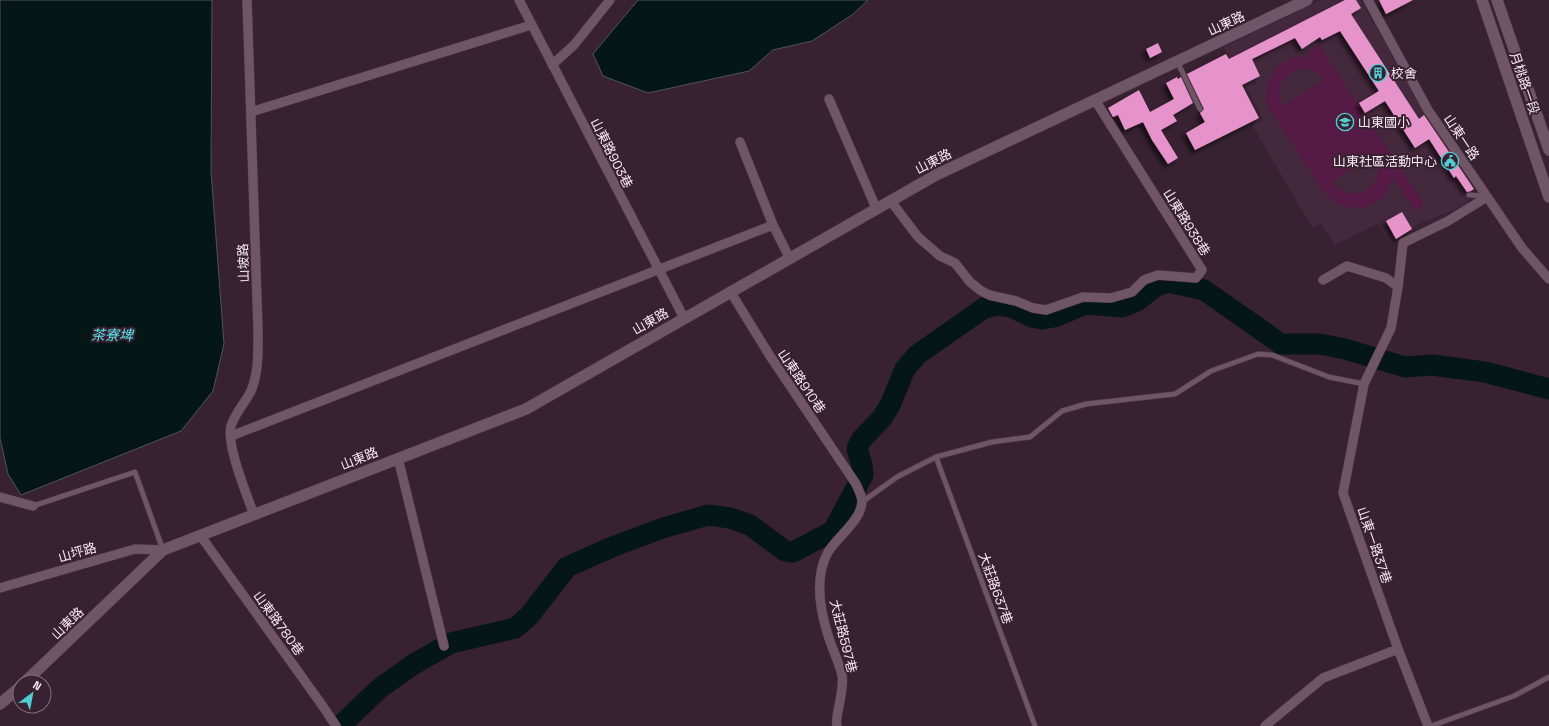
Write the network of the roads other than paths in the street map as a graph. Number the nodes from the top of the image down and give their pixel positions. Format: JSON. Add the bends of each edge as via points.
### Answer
{"nodes":[{"id":1,"x":247,"y":0,"type":"edge"},
{"id":2,"x":519,"y":0,"type":"edge"},
{"id":3,"x":610,"y":0,"type":"edge"},
{"id":4,"x":1307,"y":0,"type":"edge"},
{"id":5,"x":1368,"y":0,"type":"edge"},
{"id":6,"x":1482,"y":0,"type":"edge"},
{"id":7,"x":1497,"y":0,"type":"edge"},
{"id":8,"x":531,"y":25,"type":"junction"},
{"id":9,"x":1177,"y":61,"type":"junction"},
{"id":10,"x":552,"y":65,"type":"junction"},
{"id":11,"x":829,"y":99,"type":"dead end"},
{"id":12,"x":1095,"y":100,"type":"junction"},
{"id":13,"x":1200,"y":109,"type":"dead end"},
{"id":14,"x":251,"y":112,"type":"junction"},
{"id":15,"x":740,"y":142,"type":"dead end"},
{"id":16,"x":1549,"y":150,"type":"edge"},
{"id":17,"x":1469,"y":194,"type":"dead end"},
{"id":18,"x":1487,"y":197,"type":"junction"},
{"id":19,"x":1549,"y":197,"type":"edge"},
{"id":20,"x":890,"y":200,"type":"junction"},
{"id":21,"x":876,"y":208,"type":"junction"},
{"id":22,"x":773,"y":225,"type":"junction"},
{"id":23,"x":789,"y":258,"type":"junction"},
{"id":24,"x":658,"y":270,"type":"junction"},
{"id":25,"x":1549,"y":279,"type":"edge"},
{"id":26,"x":1323,"y":280,"type":"dead end"},
{"id":27,"x":1398,"y":287,"type":"junction"},
{"id":28,"x":730,"y":291,"type":"junction"},
{"id":29,"x":684,"y":318,"type":"junction"},
{"id":30,"x":1364,"y":384,"type":"junction"},
{"id":31,"x":230,"y":436,"type":"junction"},
{"id":32,"x":936,"y":457,"type":"junction"},
{"id":33,"x":398,"y":458,"type":"junction"},
{"id":34,"x":0,"y":497,"type":"edge"},
{"id":35,"x":862,"y":502,"type":"junction"},
{"id":36,"x":33,"y":506,"type":"joint"},
{"id":37,"x":254,"y":515,"type":"junction"},
{"id":38,"x":200,"y":535,"type":"junction"},
{"id":39,"x":163,"y":550,"type":"junction"},
{"id":40,"x":0,"y":588,"type":"edge"},
{"id":41,"x":444,"y":646,"type":"dead end"},
{"id":42,"x":1398,"y":649,"type":"junction"},
{"id":43,"x":33,"y":674,"type":"edge"},
{"id":44,"x":1549,"y":677,"type":"edge"},
{"id":45,"x":12,"y":694,"type":"edge"},
{"id":46,"x":0,"y":704,"type":"edge"},
{"id":47,"x":335,"y":726,"type":"edge"},
{"id":48,"x":838,"y":726,"type":"edge"},
{"id":49,"x":1036,"y":726,"type":"edge"},
{"id":50,"x":1265,"y":726,"type":"edge"},
{"id":51,"x":1429,"y":726,"type":"edge"}],
"edges":[{"from":1,"to":14,"type":"street","name":"山坡路"},
{"from":2,"to":8,"type":"street","name":"山東路903巷"},
{"from":3,"to":10,"type":"street","via":[[574,45]]},
{"from":4,"to":9,"type":"street","name":"山東路"},
{"from":5,"to":18,"type":"street","name":"山東一路","via":[[1428,110]]},
{"from":6,"to":19,"type":"street","name":"月桃路一段"},
{"from":7,"to":16,"type":"street","name":"月桃路一段"},
{"from":8,"to":10,"type":"street","name":"山東路903巷"},
{"from":8,"to":14,"type":"street"},
{"from":9,"to":12,"type":"street","name":"山東路"},
{"from":9,"to":13,"type":"lane"},
{"from":10,"to":24,"type":"street","name":"山東路903巷"},
{"from":11,"to":21,"type":"street"},
{"from":12,"to":20,"type":"street","name":"山東路","via":[[936,175]]},
{"from":12,"to":20,"type":"street","name":"山東路938巷","via":[[1202,270],[1196,278],[1158,275],[1144,280],[1132,292],[1111,298],[1083,297],[1046,310],[1033,308],[980,290],[955,263],[940,256],[918,237]]},
{"from":14,"to":31,"type":"street","name":"山坡路","via":[[257,365],[251,390],[231,426]]},
{"from":15,"to":22,"type":"street"},
{"from":17,"to":18,"type":"lane"},
{"from":18,"to":25,"type":"street","name":"山東一路","via":[[1522,248]]},
{"from":18,"to":27,"type":"street","via":[[1448,221],[1403,243]]},
{"from":20,"to":21,"type":"street","name":"山東路"},
{"from":21,"to":23,"type":"street","name":"山東路"},
{"from":22,"to":23,"type":"street"},
{"from":22,"to":24,"type":"street"},
{"from":23,"to":28,"type":"street","name":"山東路"},
{"from":24,"to":29,"type":"street","name":"山東路903巷"},
{"from":24,"to":31,"type":"street"},
{"from":26,"to":27,"type":"street","via":[[1347,266],[1386,278]]},
{"from":27,"to":30,"type":"street","name":"山東一路37巷","via":[[1391,328]]},
{"from":28,"to":29,"type":"street","name":"山東路"},
{"from":28,"to":35,"type":"street","name":"山東路910巷","via":[[858,488]]},
{"from":29,"to":33,"type":"street","name":"山東路","via":[[526,409]]},
{"from":30,"to":32,"type":"lane","via":[[1329,377],[1272,355],[1258,354],[1211,370],[1175,394],[1086,404],[1062,411],[1030,437],[992,442]]},
{"from":30,"to":42,"type":"street","name":"山東一路37巷","via":[[1343,493]]},
{"from":31,"to":37,"type":"street","name":"山坡路","via":[[236,464]]},
{"from":32,"to":35,"type":"lane","via":[[897,477]]},
{"from":32,"to":49,"type":"lane","name":"大莊路637巷"},
{"from":33,"to":37,"type":"street","name":"山東路"},
{"from":33,"to":41,"type":"street"},
{"from":34,"to":36,"type":"street"},
{"from":35,"to":48,"type":"street","name":"大莊路597巷","via":[[856,519],[827,554],[822,572],[820,600],[827,634],[842,676],[843,692],[836,721]]},
{"from":36,"to":39,"type":"lane","via":[[135,472]]},
{"from":37,"to":38,"type":"street","name":"山東路"},
{"from":38,"to":39,"type":"street","name":"山東路"},
{"from":38,"to":47,"type":"street","name":"山東路780巷"},
{"from":39,"to":40,"type":"street","name":"山坪路","via":[[134,549]]},
{"from":39,"to":43,"type":"street","name":"山東路"},
{"from":42,"to":50,"type":"street","via":[[1323,678]]},
{"from":42,"to":51,"type":"street","name":"山東一路37巷"},
{"from":44,"to":51,"type":"lane","via":[[1514,696]]},
{"from":45,"to":46,"type":"street"}]}
